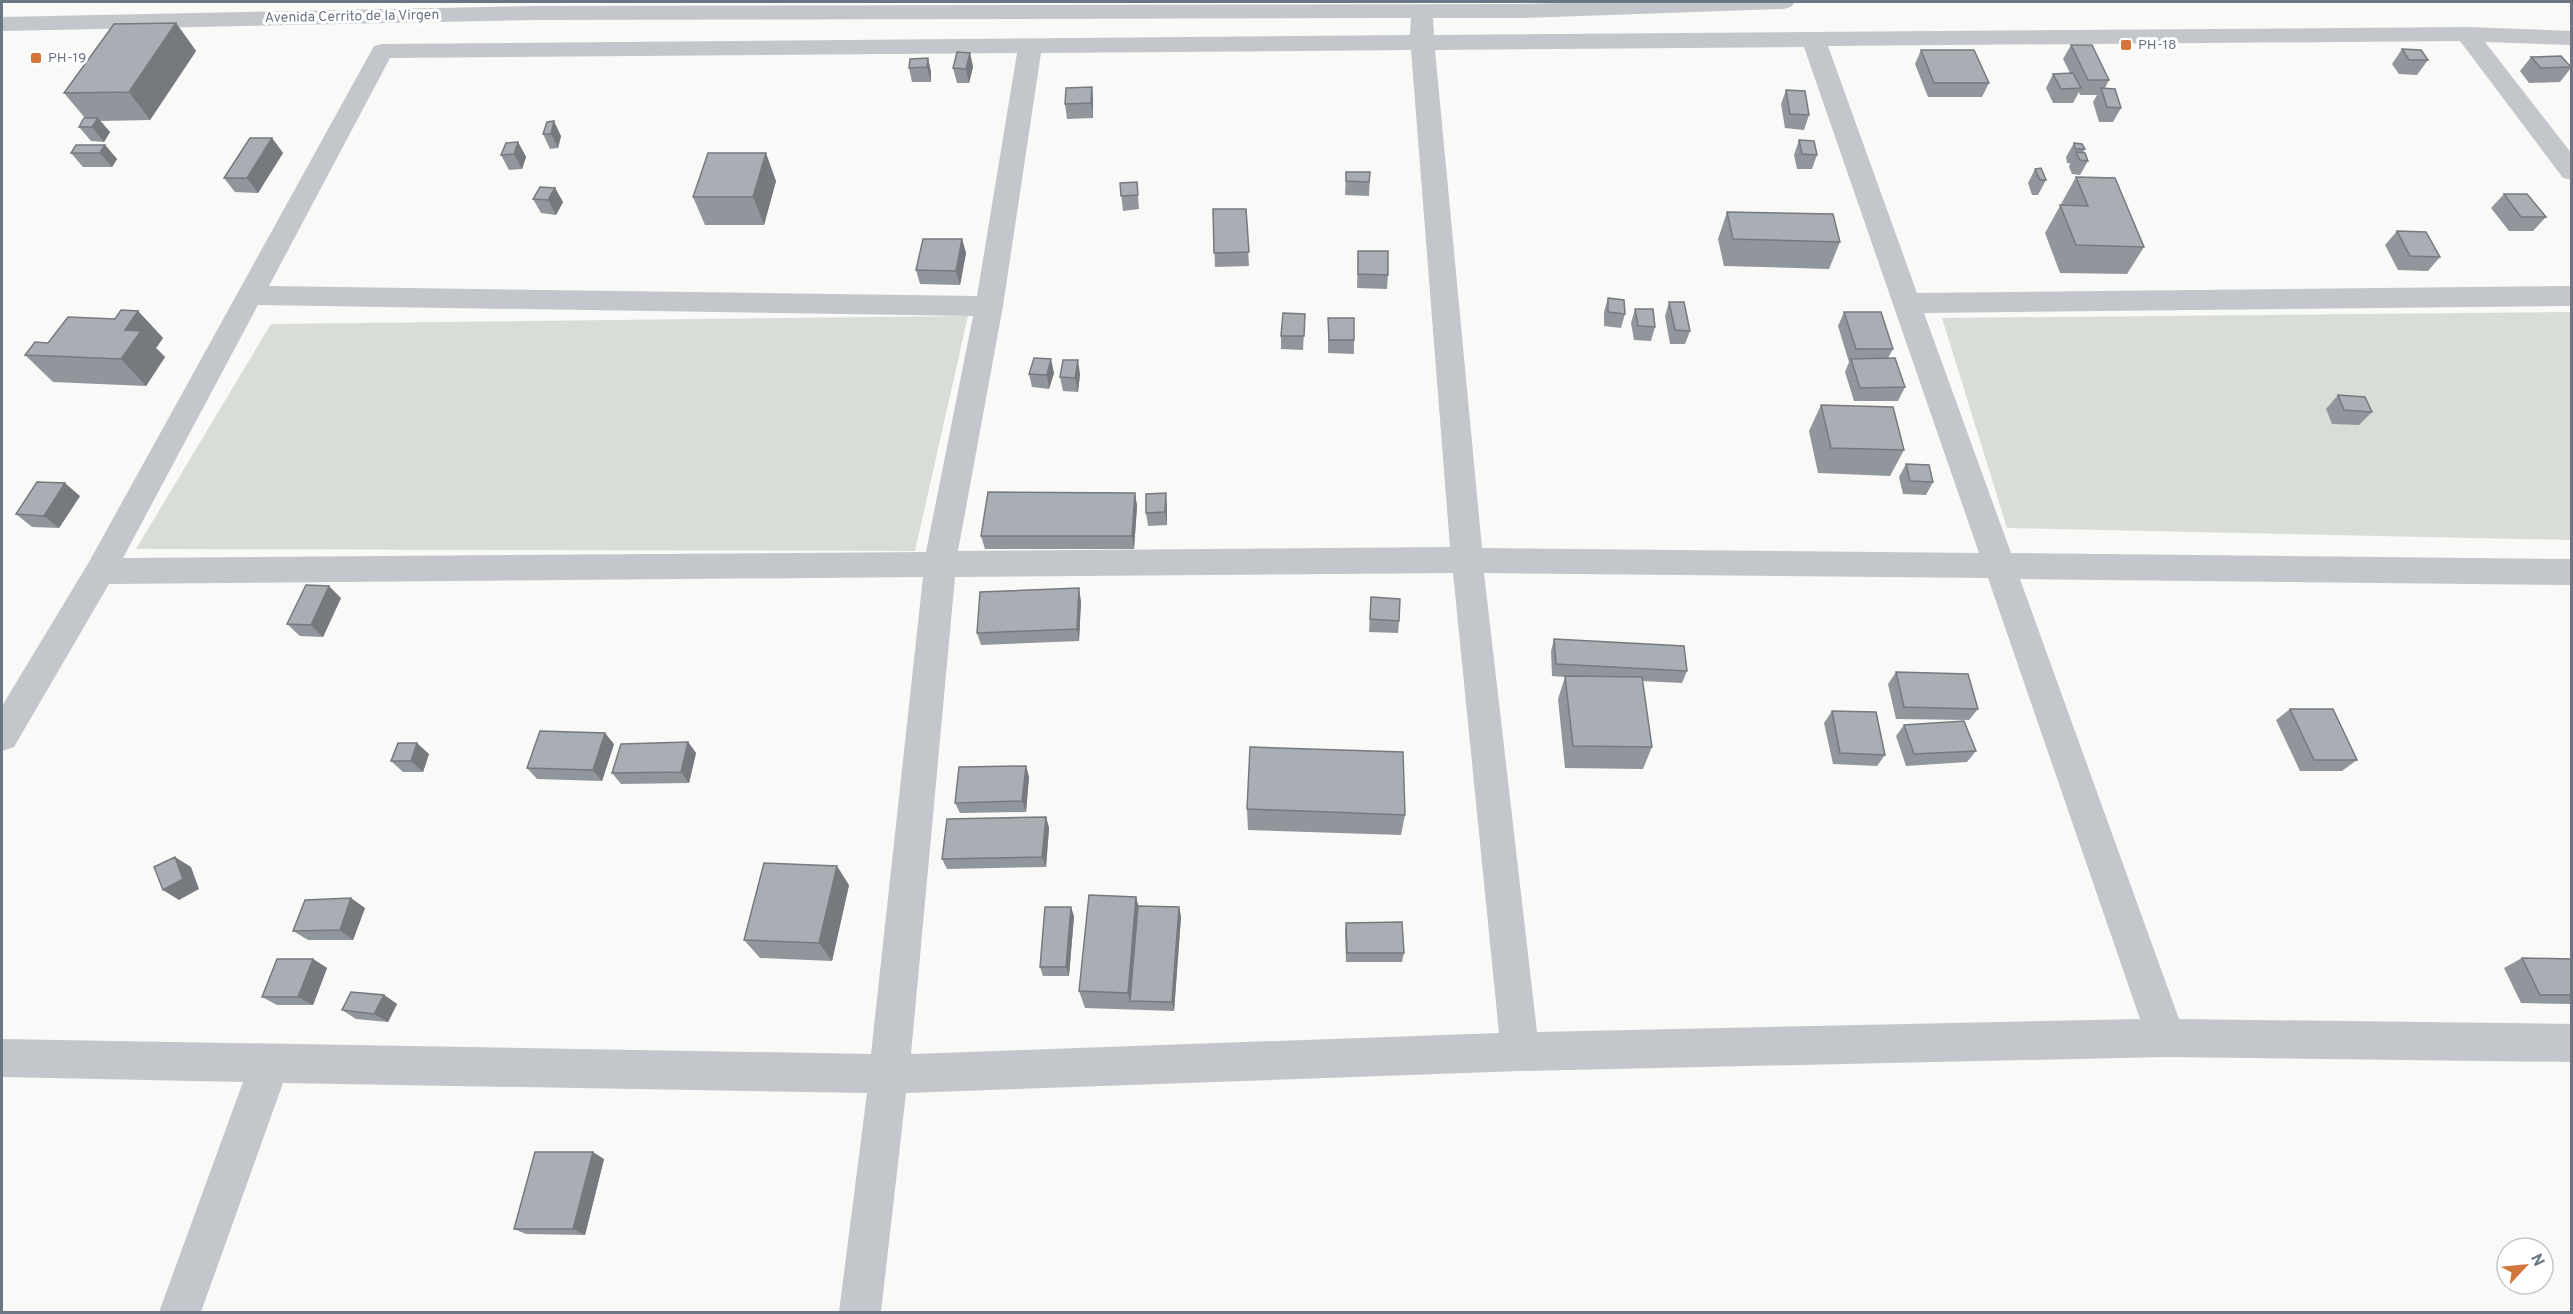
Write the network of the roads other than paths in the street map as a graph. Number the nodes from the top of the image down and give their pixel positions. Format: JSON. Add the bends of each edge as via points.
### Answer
{"nodes":[{"id":1,"x":1770,"y":2,"type":"edge"},
{"id":2,"x":1783,"y":2,"type":"edge"},
{"id":3,"x":1132,"y":6,"type":"edge"},
{"id":4,"x":1521,"y":6,"type":"edge"},
{"id":5,"x":538,"y":7,"type":"edge"},
{"id":6,"x":1422,"y":11,"type":"junction"},
{"id":7,"x":2,"y":24,"type":"edge"},
{"id":8,"x":2467,"y":34,"type":"junction"},
{"id":9,"x":2571,"y":38,"type":"edge"},
{"id":10,"x":1814,"y":40,"type":"junction"},
{"id":11,"x":1422,"y":42,"type":"junction"},
{"id":12,"x":1030,"y":45,"type":"junction"},
{"id":13,"x":2571,"y":172,"type":"edge"},
{"id":14,"x":249,"y":295,"type":"junction"},
{"id":15,"x":2571,"y":296,"type":"edge"},
{"id":16,"x":1907,"y":303,"type":"junction"},
{"id":17,"x":989,"y":306,"type":"junction"},
{"id":18,"x":1467,"y":560,"type":"junction"},
{"id":19,"x":940,"y":563,"type":"junction"},
{"id":20,"x":2000,"y":566,"type":"junction"},
{"id":21,"x":100,"y":571,"type":"junction"},
{"id":22,"x":2571,"y":572,"type":"edge"},
{"id":23,"x":2,"y":736,"type":"edge"},
{"id":24,"x":2166,"y":1038,"type":"junction"},
{"id":25,"x":2571,"y":1043,"type":"edge"},
{"id":26,"x":1520,"y":1052,"type":"junction"},
{"id":27,"x":2,"y":1058,"type":"edge"},
{"id":28,"x":270,"y":1063,"type":"junction"},
{"id":29,"x":890,"y":1074,"type":"junction"},
{"id":30,"x":180,"y":1312,"type":"edge"},
{"id":31,"x":860,"y":1312,"type":"edge"}],
"edges":[{"from":1,"to":2,"type":"street","name":"Avenida Cerrito de la Virgen"},
{"from":1,"to":4,"type":"street","name":"Avenida Cerrito de la Virgen"},
{"from":3,"to":5,"type":"street","name":"Avenida Cerrito de la Virgen"},
{"from":3,"to":6,"type":"street","name":"Avenida Cerrito de la Virgen"},
{"from":4,"to":6,"type":"street","name":"Avenida Cerrito de la Virgen"},
{"from":5,"to":7,"type":"street","name":"Avenida Cerrito de la Virgen"},
{"from":6,"to":11,"type":"street"},
{"from":8,"to":9,"type":"street"},
{"from":8,"to":10,"type":"street"},
{"from":8,"to":13,"type":"street"},
{"from":10,"to":11,"type":"street"},
{"from":10,"to":16,"type":"street"},
{"from":11,"to":12,"type":"street"},
{"from":11,"to":18,"type":"street"},
{"from":12,"to":14,"type":"street","via":[[382,51]]},
{"from":12,"to":17,"type":"street"},
{"from":14,"to":17,"type":"street"},
{"from":14,"to":21,"type":"street"},
{"from":15,"to":16,"type":"street"},
{"from":16,"to":20,"type":"street"},
{"from":17,"to":19,"type":"street"},
{"from":18,"to":19,"type":"street"},
{"from":18,"to":20,"type":"street"},
{"from":18,"to":26,"type":"street"},
{"from":19,"to":21,"type":"street"},
{"from":19,"to":29,"type":"street"},
{"from":20,"to":22,"type":"street"},
{"from":20,"to":24,"type":"street"},
{"from":21,"to":23,"type":"street"},
{"from":24,"to":25,"type":"street"},
{"from":24,"to":26,"type":"street"},
{"from":26,"to":29,"type":"street"},
{"from":27,"to":28,"type":"street"},
{"from":28,"to":29,"type":"street"},
{"from":28,"to":30,"type":"street"},
{"from":29,"to":31,"type":"street"}]}
